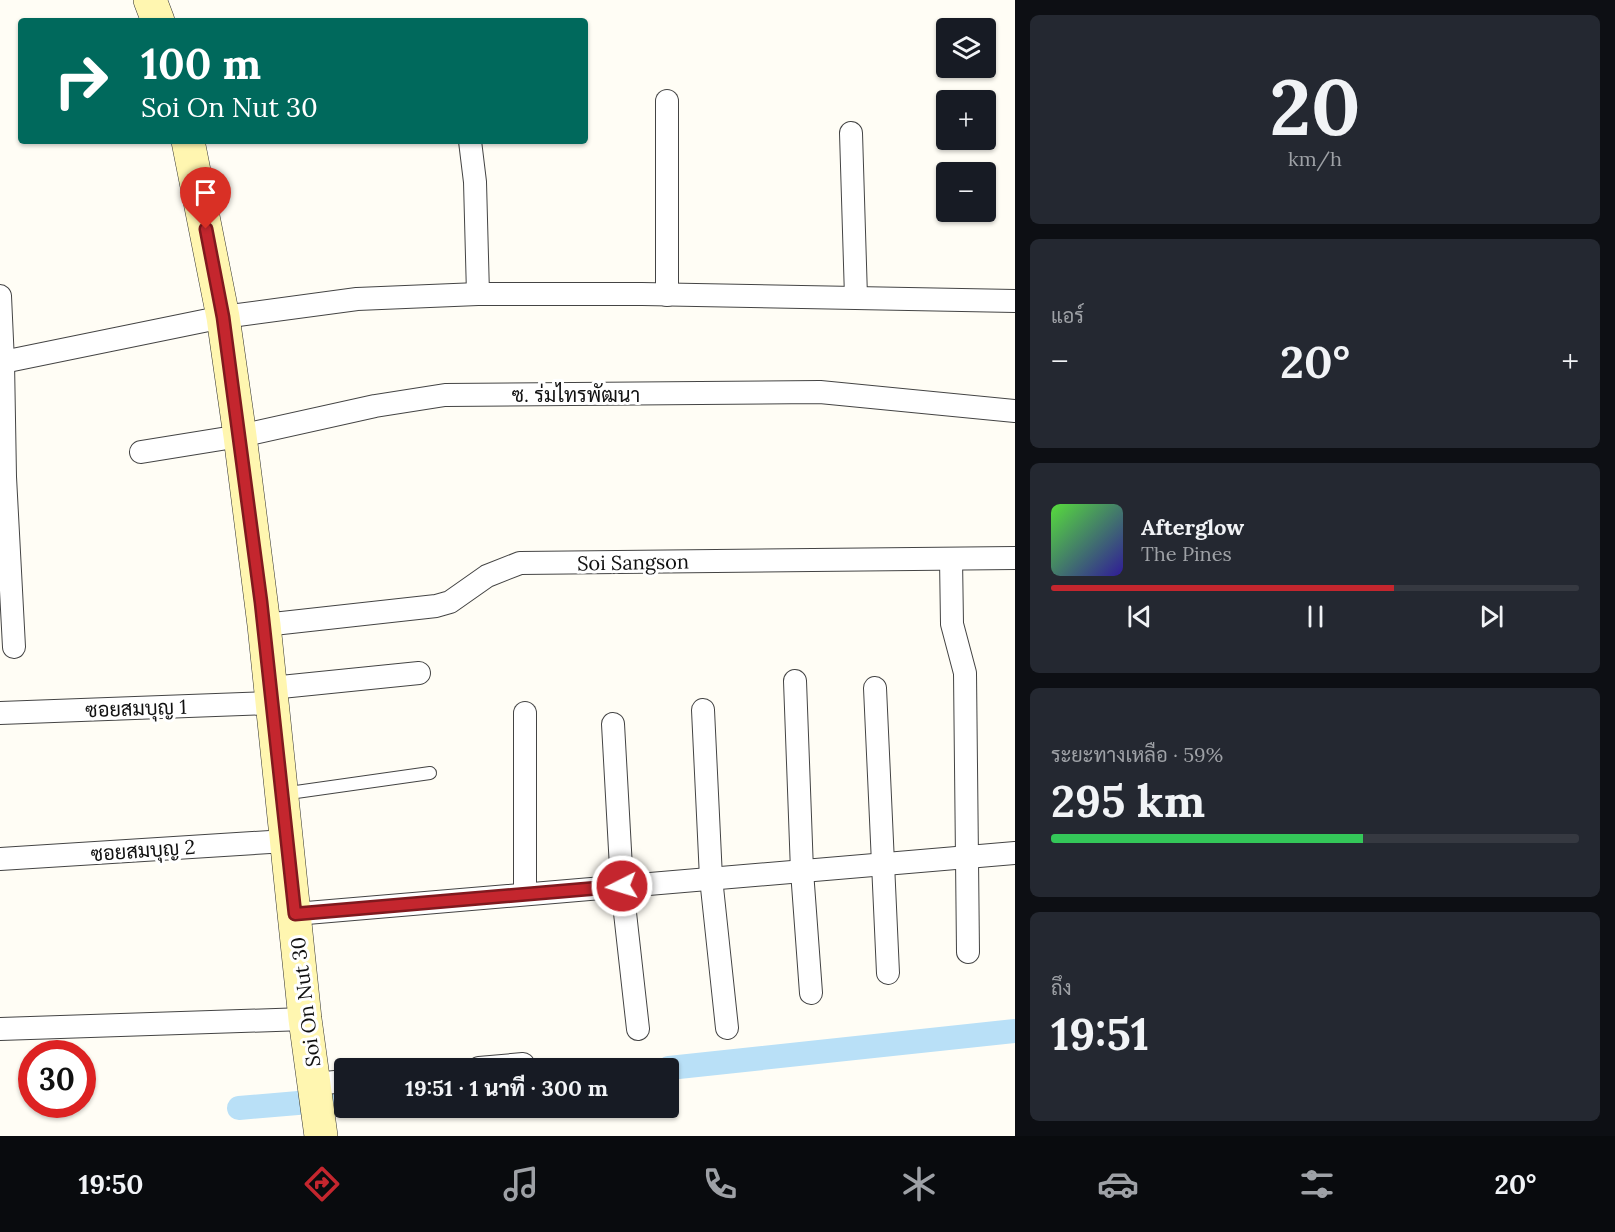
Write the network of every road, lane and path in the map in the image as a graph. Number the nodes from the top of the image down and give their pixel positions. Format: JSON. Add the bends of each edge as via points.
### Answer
{"nodes":[{"id":1,"x":150,"y":0,"type":"edge"},
{"id":2,"x":157,"y":18,"type":"edge"},
{"id":3,"x":667,"y":101,"type":"dead end"},
{"id":4,"x":851,"y":133,"type":"dead end"},
{"id":5,"x":189,"y":144,"type":"edge"},
{"id":6,"x":470,"y":144,"type":"edge"},
{"id":7,"x":478,"y":294,"type":"junction"},
{"id":8,"x":667,"y":295,"type":"junction"},
{"id":9,"x":0,"y":296,"type":"edge"},
{"id":10,"x":856,"y":297,"type":"junction"},
{"id":11,"x":1015,"y":301,"type":"edge"},
{"id":12,"x":223,"y":317,"type":"junction"},
{"id":13,"x":3,"y":362,"type":"junction"},
{"id":14,"x":1015,"y":411,"type":"edge"},
{"id":15,"x":240,"y":436,"type":"junction"},
{"id":16,"x":141,"y":452,"type":"dead end"},
{"id":17,"x":1015,"y":558,"type":"edge"},
{"id":18,"x":951,"y":559,"type":"junction"},
{"id":19,"x":264,"y":626,"type":"junction"},
{"id":20,"x":14,"y":648,"type":"dead end"},
{"id":21,"x":420,"y":673,"type":"dead end"},
{"id":22,"x":795,"y":681,"type":"dead end"},
{"id":23,"x":874,"y":688,"type":"dead end"},
{"id":24,"x":271,"y":696,"type":"junction"},
{"id":25,"x":703,"y":710,"type":"dead end"},
{"id":26,"x":0,"y":713,"type":"edge"},
{"id":27,"x":525,"y":713,"type":"dead end"},
{"id":28,"x":613,"y":724,"type":"dead end"},
{"id":29,"x":430,"y":773,"type":"dead end"},
{"id":30,"x":281,"y":794,"type":"junction"},
{"id":31,"x":286,"y":841,"type":"junction"},
{"id":32,"x":1015,"y":853,"type":"edge"},
{"id":33,"x":0,"y":859,"type":"edge"},
{"id":34,"x":966,"y":859,"type":"junction"},
{"id":35,"x":882,"y":864,"type":"junction"},
{"id":36,"x":802,"y":871,"type":"junction"},
{"id":37,"x":711,"y":878,"type":"junction"},
{"id":38,"x":622,"y":886,"type":"junction"},
{"id":39,"x":525,"y":894,"type":"junction"},
{"id":40,"x":295,"y":914,"type":"junction"},
{"id":41,"x":968,"y":952,"type":"dead end"},
{"id":42,"x":888,"y":973,"type":"dead end"},
{"id":43,"x":811,"y":993,"type":"dead end"},
{"id":44,"x":305,"y":1019,"type":"junction"},
{"id":45,"x":727,"y":1028,"type":"dead end"},
{"id":46,"x":0,"y":1029,"type":"edge"},
{"id":47,"x":638,"y":1029,"type":"dead end"},
{"id":48,"x":323,"y":1101,"type":"edge"}],
"edges":[{"from":1,"to":2,"type":"street"},
{"from":3,"to":8,"type":"street"},
{"from":4,"to":10,"type":"street"},
{"from":5,"to":12,"type":"street","name":"Soi On Nut 30"},
{"from":6,"to":7,"type":"street"},
{"from":7,"to":8,"type":"street"},
{"from":7,"to":12,"type":"street","via":[[357,299]]},
{"from":8,"to":10,"type":"street"},
{"from":9,"to":13,"type":"street"},
{"from":10,"to":11,"type":"street"},
{"from":12,"to":13,"type":"street"},
{"from":12,"to":15,"type":"street","name":"Soi On Nut 30"},
{"from":13,"to":20,"type":"street"},
{"from":14,"to":15,"type":"street","name":"ซ. ร่มไทรพัฒนา","via":[[820,393],[445,395]]},
{"from":15,"to":16,"type":"street","name":"ซ. ร่มไทรพัฒนา"},
{"from":15,"to":19,"type":"street","name":"Soi On Nut 30"},
{"from":17,"to":18,"type":"street","name":"Soi Sangson"},
{"from":18,"to":19,"type":"street","name":"Soi Sangson","via":[[520,563],[487,576],[450,602],[436,606]]},
{"from":18,"to":34,"type":"street","via":[[952,624],[965,673]]},
{"from":19,"to":24,"type":"street","name":"Soi On Nut 30"},
{"from":21,"to":24,"type":"street","name":"ซอยสมบุญ 1"},
{"from":22,"to":36,"type":"street"},
{"from":23,"to":35,"type":"street"},
{"from":24,"to":26,"type":"street","name":"ซอยสมบุญ 1"},
{"from":24,"to":30,"type":"street","name":"Soi On Nut 30"},
{"from":25,"to":37,"type":"street"},
{"from":27,"to":39,"type":"street"},
{"from":28,"to":38,"type":"street"},
{"from":29,"to":30,"type":"lane"},
{"from":30,"to":31,"type":"street","name":"Soi On Nut 30"},
{"from":31,"to":33,"type":"street","name":"ซอยสมบุญ 2"},
{"from":31,"to":40,"type":"street","name":"Soi On Nut 30"},
{"from":32,"to":34,"type":"street"},
{"from":34,"to":35,"type":"street"},
{"from":34,"to":41,"type":"street"},
{"from":35,"to":36,"type":"street"},
{"from":35,"to":42,"type":"street"},
{"from":36,"to":37,"type":"street"},
{"from":36,"to":43,"type":"street"},
{"from":37,"to":38,"type":"street"},
{"from":37,"to":45,"type":"street"},
{"from":38,"to":39,"type":"street"},
{"from":38,"to":47,"type":"street"},
{"from":39,"to":40,"type":"street"},
{"from":40,"to":44,"type":"street","name":"Soi On Nut 30"},
{"from":44,"to":46,"type":"street"},
{"from":44,"to":48,"type":"street","name":"Soi On Nut 30"}]}
